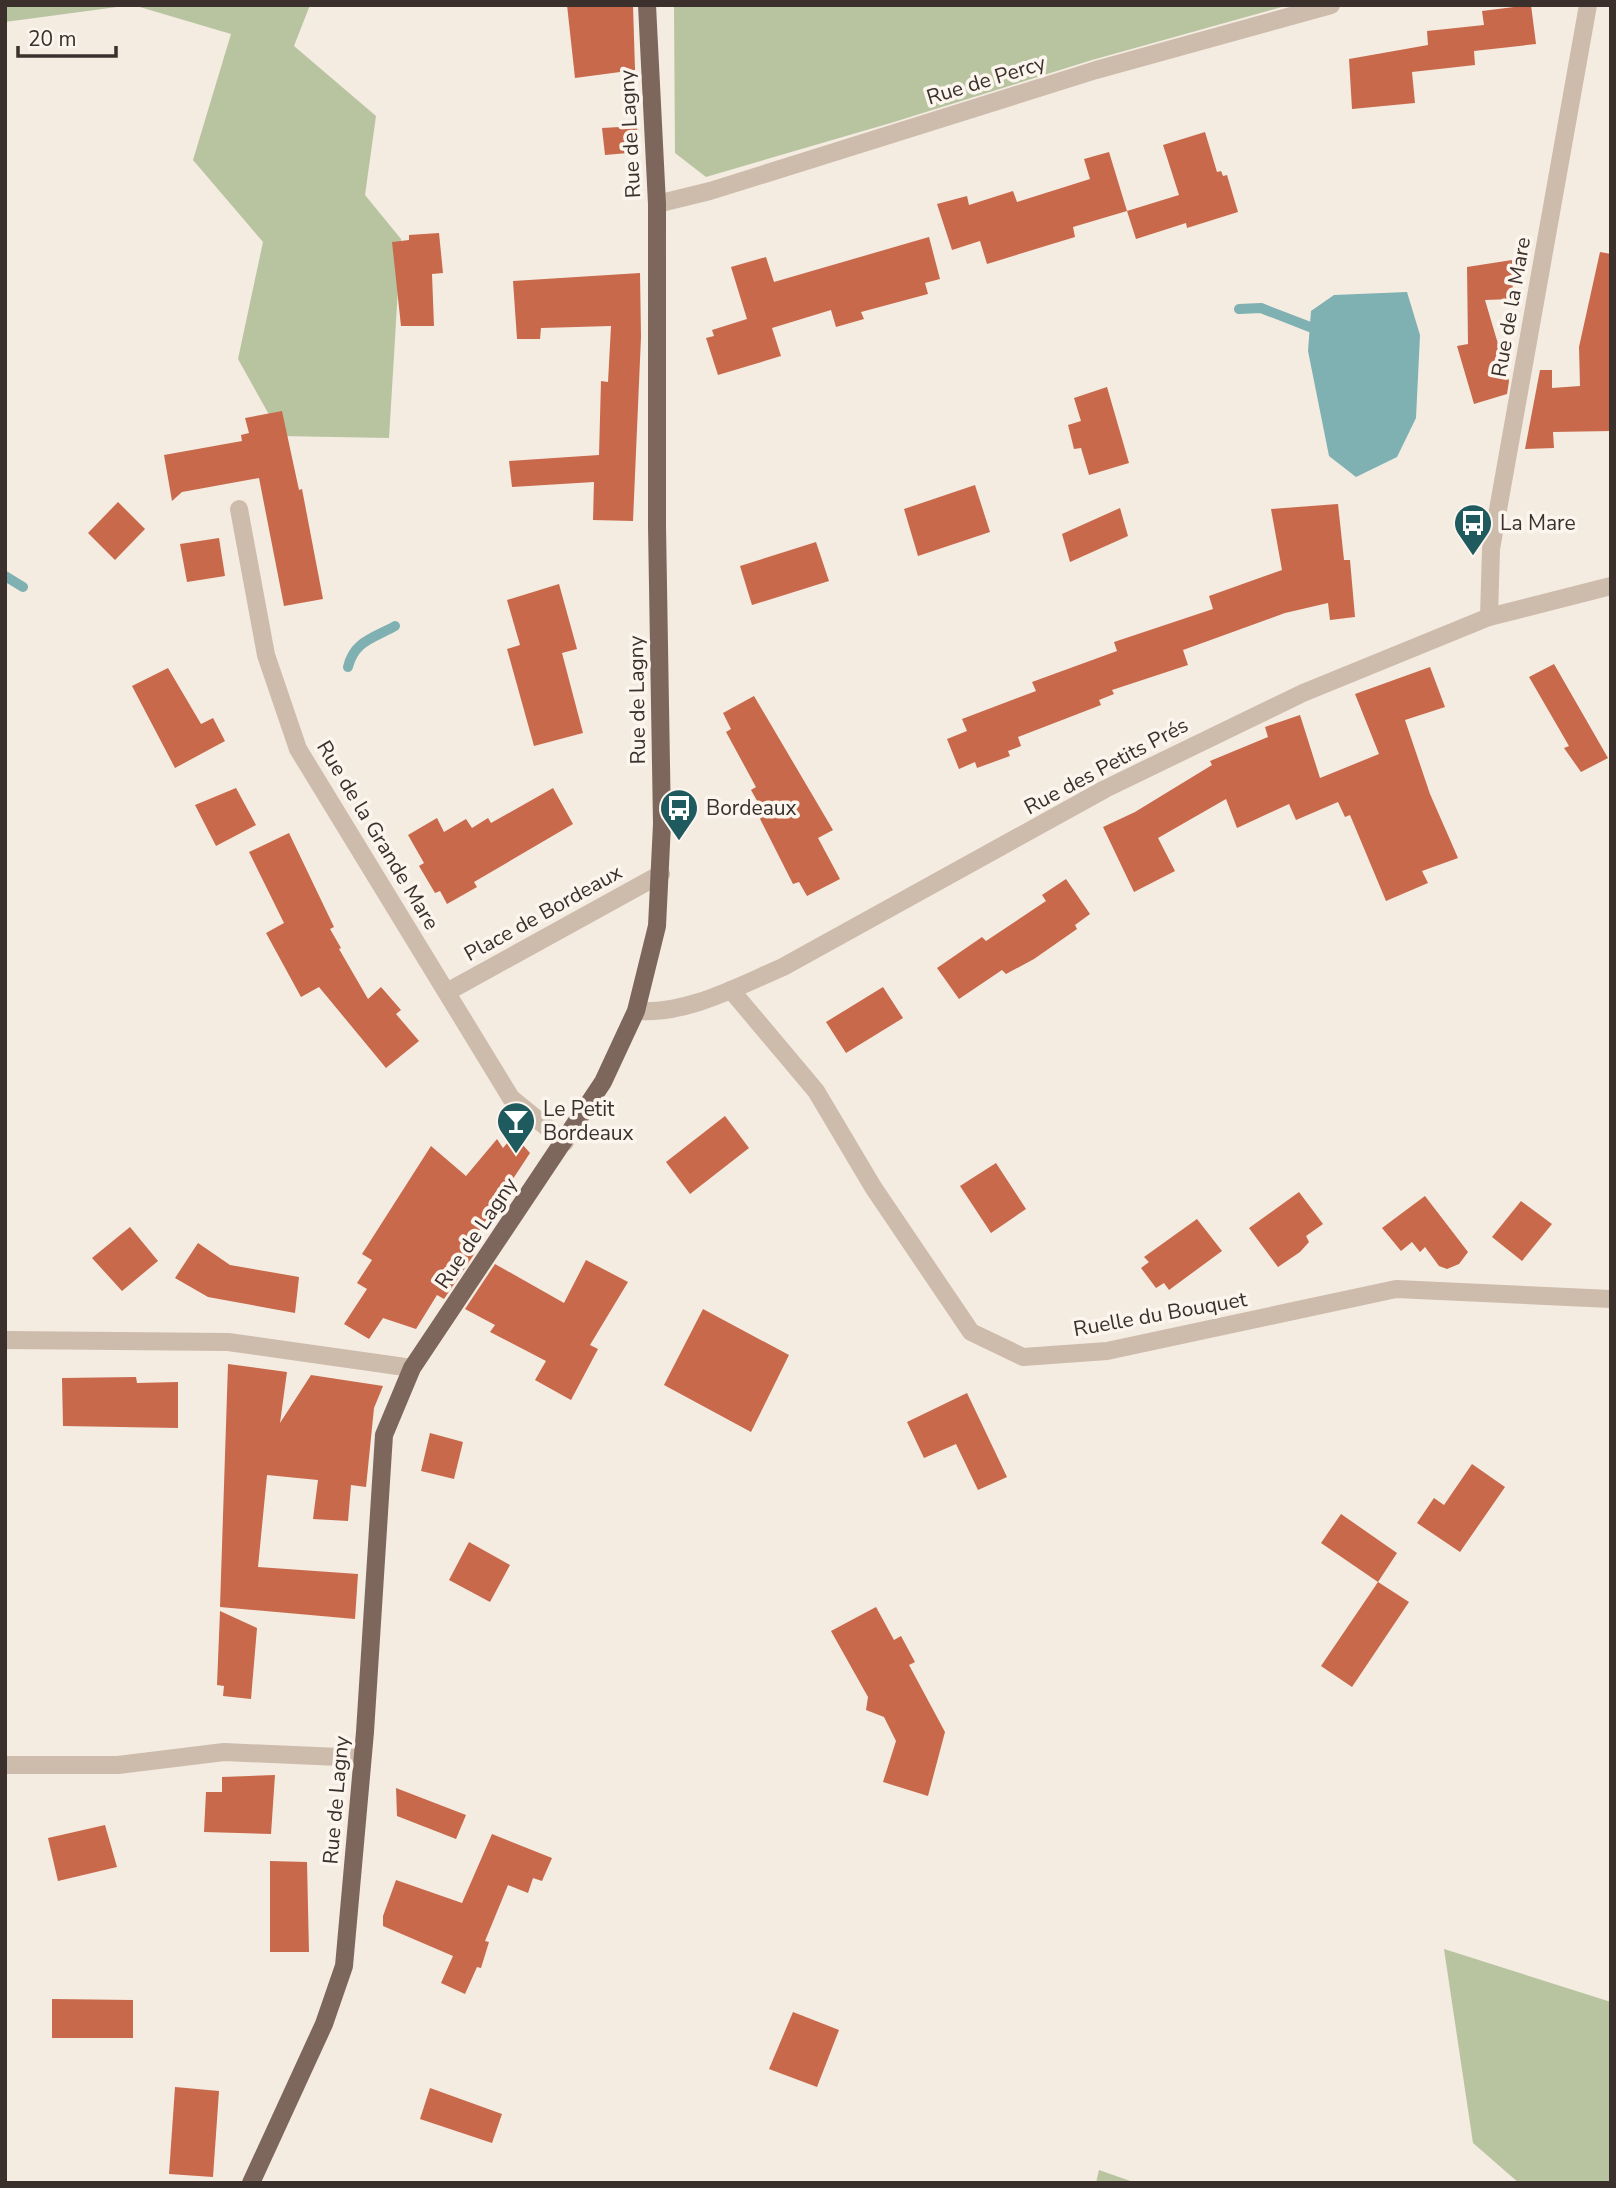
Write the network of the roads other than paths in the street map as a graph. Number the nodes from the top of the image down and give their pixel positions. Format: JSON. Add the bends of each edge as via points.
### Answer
{"nodes":[{"id":1,"x":647,"y":5,"type":"edge"},
{"id":2,"x":1331,"y":5,"type":"edge"},
{"id":3,"x":1588,"y":5,"type":"edge"},
{"id":4,"x":657,"y":204,"type":"junction"},
{"id":5,"x":239,"y":509,"type":"dead end"},
{"id":6,"x":1611,"y":586,"type":"edge"},
{"id":7,"x":1489,"y":617,"type":"junction"},
{"id":8,"x":661,"y":874,"type":"junction"},
{"id":9,"x":731,"y":990,"type":"junction"},
{"id":10,"x":447,"y":992,"type":"junction"},
{"id":11,"x":636,"y":1011,"type":"junction"},
{"id":12,"x":565,"y":1142,"type":"junction"},
{"id":13,"x":1611,"y":1299,"type":"edge"},
{"id":14,"x":5,"y":1340,"type":"edge"},
{"id":15,"x":412,"y":1368,"type":"junction"},
{"id":16,"x":362,"y":1758,"type":"junction"},
{"id":17,"x":5,"y":1765,"type":"edge"},
{"id":18,"x":251,"y":2183,"type":"edge"}],
"edges":[{"from":1,"to":4,"type":"main road","name":"Rue de Lagny"},
{"from":2,"to":4,"type":"street","name":"Rue de Percy","via":[[1096,70]]},
{"from":3,"to":7,"type":"street","name":"Rue de la Mare","via":[[1491,549]]},
{"from":4,"to":8,"type":"main road","name":"Rue de Lagny"},
{"from":5,"to":10,"type":"street","name":"Rue de la Grande Mare","via":[[266,655],[298,749]]},
{"from":6,"to":7,"type":"street","name":"Rue des Petits Prés"},
{"from":7,"to":9,"type":"street","name":"Rue des Petits Prés","via":[[1303,693],[1196,743],[783,967]]},
{"from":8,"to":10,"type":"street","name":"Place de Bordeaux"},
{"from":8,"to":11,"type":"main road","name":"Rue de Lagny","via":[[657,926]]},
{"from":9,"to":11,"type":"street","name":"Rue des Petits Prés","via":[[661,1013]]},
{"from":9,"to":13,"type":"street","name":"Ruelle du Bouquet","via":[[816,1091],[873,1187],[971,1332],[1024,1357],[1107,1352],[1396,1289]]},
{"from":10,"to":12,"type":"street","name":"Rue de la Grande Mare","via":[[511,1098]]},
{"from":11,"to":12,"type":"main road","name":"Rue de Lagny","via":[[603,1082]]},
{"from":12,"to":15,"type":"main road","name":"Rue de Lagny"},
{"from":14,"to":15,"type":"street","via":[[228,1342]]},
{"from":15,"to":16,"type":"main road","name":"Rue de Lagny","via":[[384,1435]]},
{"from":16,"to":17,"type":"street","via":[[224,1752],[118,1765]]},
{"from":16,"to":18,"type":"main road","name":"Rue de Lagny","via":[[344,1966],[324,2024]]}]}
